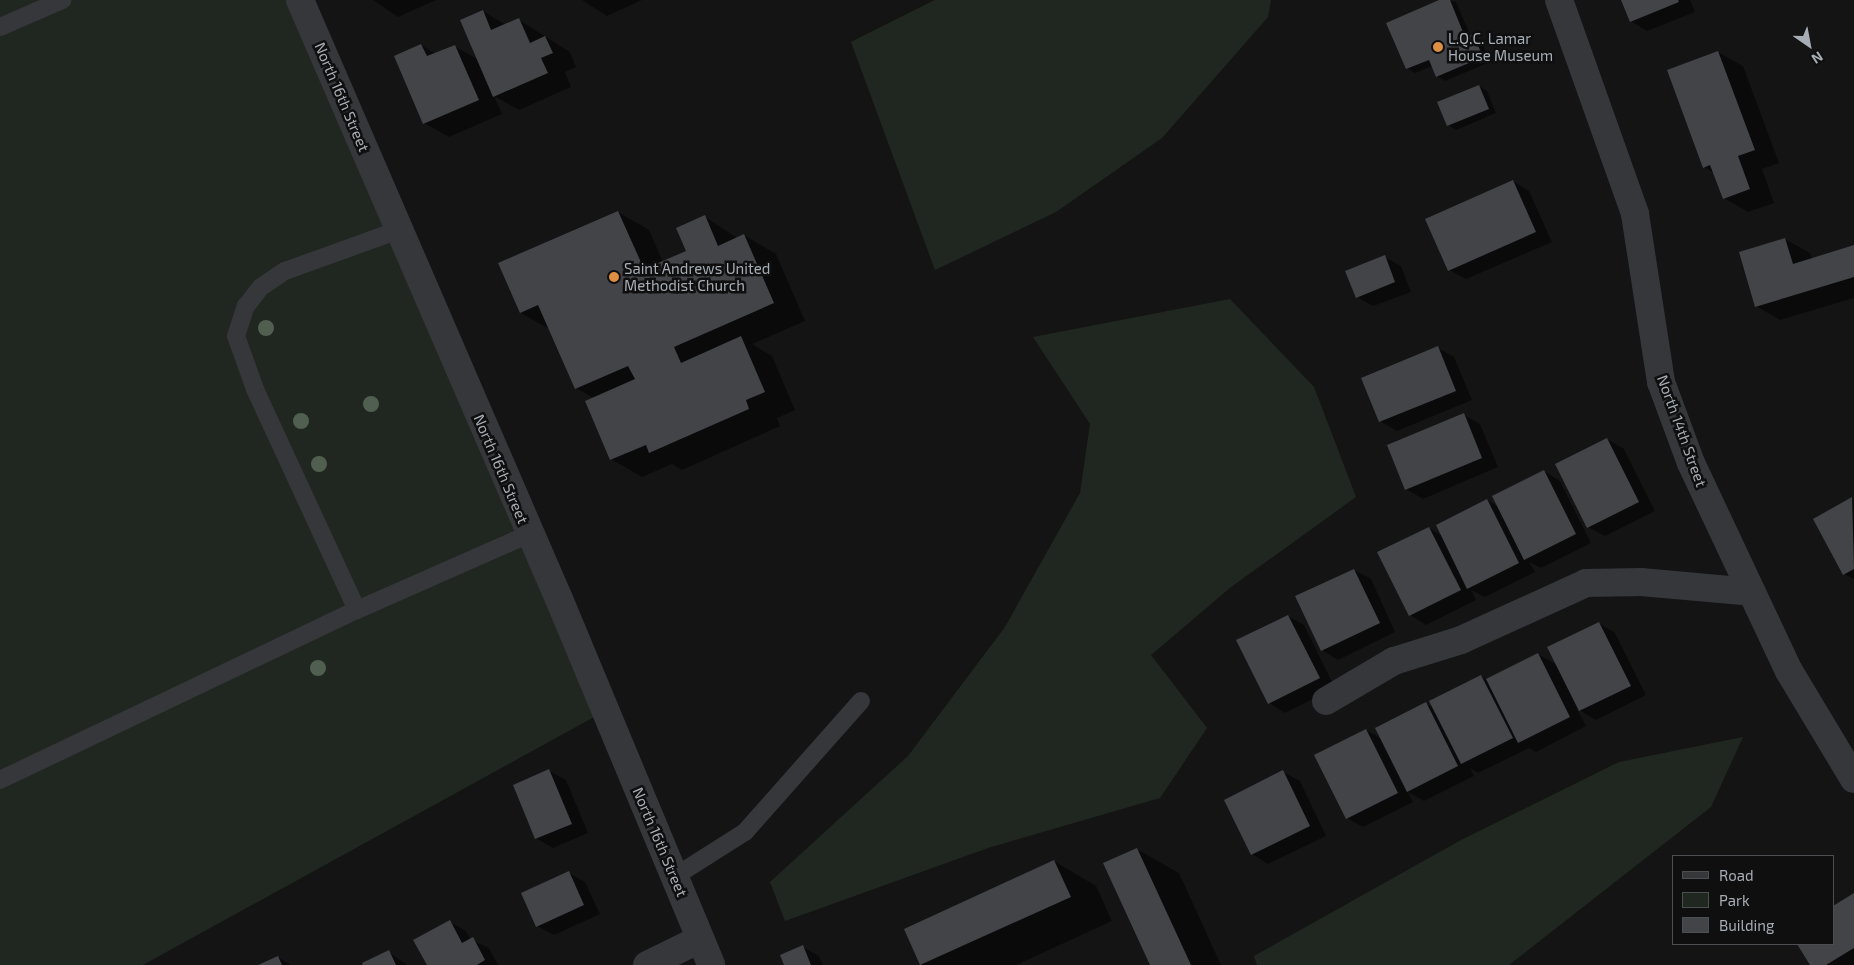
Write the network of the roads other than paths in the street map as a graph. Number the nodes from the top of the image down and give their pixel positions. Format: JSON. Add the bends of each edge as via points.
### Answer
{"nodes":[{"id":1,"x":62,"y":0,"type":"edge"},
{"id":2,"x":300,"y":0,"type":"edge"},
{"id":3,"x":1559,"y":0,"type":"edge"},
{"id":4,"x":0,"y":27,"type":"edge"},
{"id":5,"x":399,"y":230,"type":"junction"},
{"id":6,"x":529,"y":534,"type":"junction"},
{"id":7,"x":1752,"y":592,"type":"junction"},
{"id":8,"x":357,"y":610,"type":"junction"},
{"id":9,"x":861,"y":701,"type":"dead end"},
{"id":10,"x":1326,"y":701,"type":"dead end"},
{"id":11,"x":1854,"y":779,"type":"edge"},
{"id":12,"x":0,"y":780,"type":"edge"},
{"id":13,"x":674,"y":877,"type":"junction"},
{"id":14,"x":700,"y":940,"type":"junction"},
{"id":15,"x":647,"y":965,"type":"edge"},
{"id":16,"x":711,"y":965,"type":"edge"}],
"edges":[{"from":1,"to":4,"type":"lane"},
{"from":2,"to":5,"type":"street","name":"North 16th Street"},
{"from":3,"to":7,"type":"street","name":"North 14th Street","via":[[1635,214],[1661,382],[1691,464]]},
{"from":5,"to":6,"type":"street","name":"North 16th Street"},
{"from":5,"to":8,"type":"lane","via":[[285,271],[261,287],[246,306],[236,336],[255,389]]},
{"from":6,"to":8,"type":"lane"},
{"from":6,"to":13,"type":"street","name":"North 16th Street"},
{"from":7,"to":10,"type":"street","via":[[1641,582],[1586,583],[1461,640],[1394,661]]},
{"from":7,"to":11,"type":"street","name":"North 14th Street","via":[[1789,671]]},
{"from":8,"to":12,"type":"lane"},
{"from":9,"to":13,"type":"lane","via":[[745,832]]},
{"from":13,"to":14,"type":"street","name":"North 16th Street"},
{"from":14,"to":15,"type":"street"},
{"from":14,"to":16,"type":"street","name":"North 16th Street"}]}
